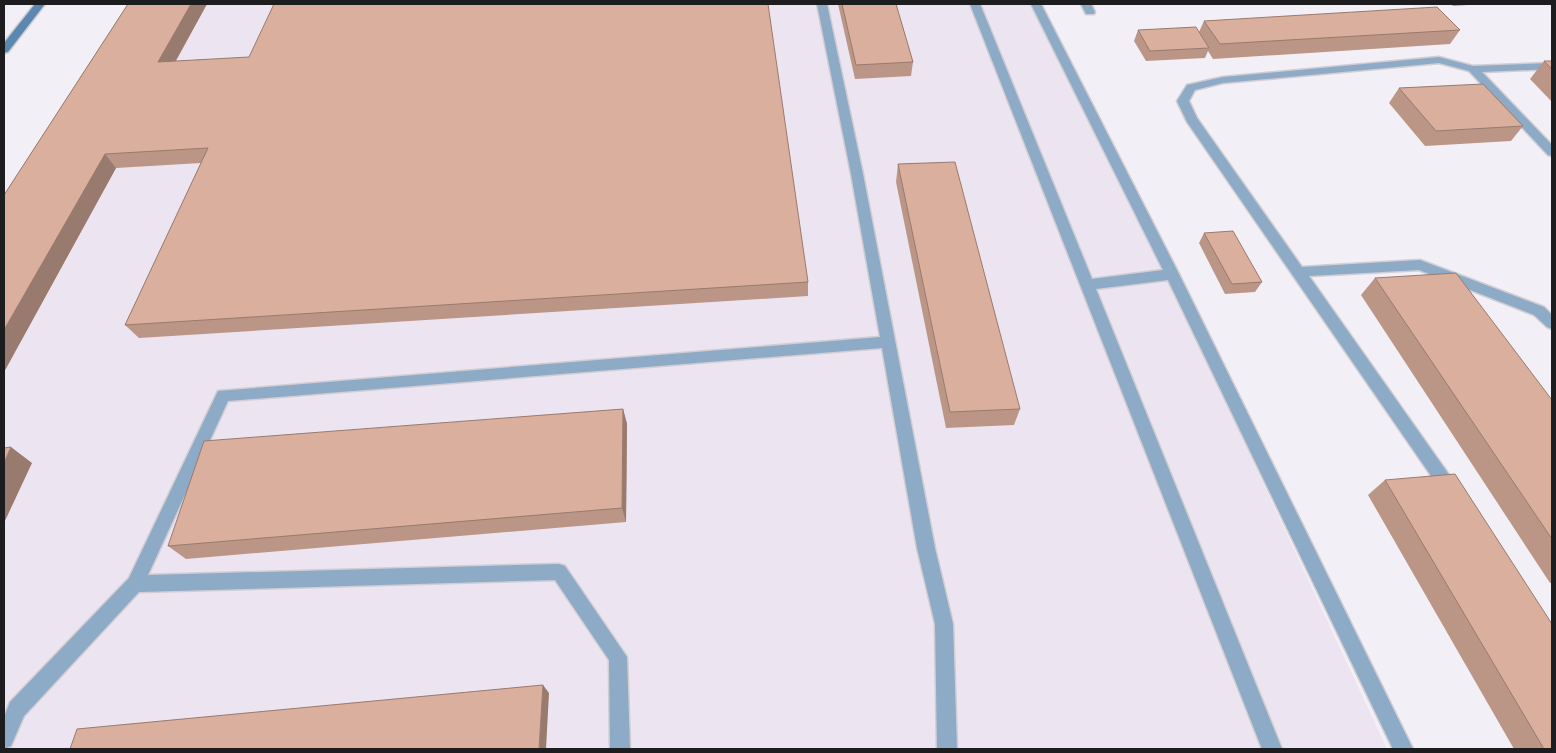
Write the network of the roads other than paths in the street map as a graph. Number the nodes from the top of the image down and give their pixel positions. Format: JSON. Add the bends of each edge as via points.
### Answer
{"nodes":[{"id":1,"x":40,"y":4,"type":"edge"},
{"id":2,"x":822,"y":4,"type":"edge"},
{"id":3,"x":975,"y":4,"type":"edge"},
{"id":4,"x":1036,"y":4,"type":"edge"},
{"id":5,"x":4,"y":50,"type":"edge"},
{"id":6,"x":1552,"y":66,"type":"edge"},
{"id":7,"x":1473,"y":70,"type":"junction"},
{"id":8,"x":1552,"y":152,"type":"edge"},
{"id":9,"x":1298,"y":272,"type":"junction"},
{"id":10,"x":1172,"y":274,"type":"junction"},
{"id":11,"x":1087,"y":285,"type":"junction"},
{"id":12,"x":1552,"y":323,"type":"edge"},
{"id":13,"x":888,"y":342,"type":"junction"},
{"id":14,"x":1456,"y":499,"type":"edge"},
{"id":15,"x":135,"y":584,"type":"junction"},
{"id":16,"x":4,"y":739,"type":"edge"},
{"id":17,"x":620,"y":749,"type":"edge"},
{"id":18,"x":947,"y":749,"type":"edge"},
{"id":19,"x":1272,"y":749,"type":"edge"},
{"id":20,"x":1403,"y":749,"type":"edge"}],
"edges":[{"from":1,"to":5,"type":"main road"},
{"from":2,"to":13,"type":"lane"},
{"from":3,"to":11,"type":"lane"},
{"from":4,"to":10,"type":"lane"},
{"from":6,"to":7,"type":"lane"},
{"from":7,"to":8,"type":"lane"},
{"from":7,"to":9,"type":"lane","via":[[1439,60],[1223,80],[1191,87],[1183,101],[1191,119]]},
{"from":9,"to":12,"type":"lane","via":[[1420,265],[1539,311]]},
{"from":9,"to":14,"type":"lane"},
{"from":10,"to":11,"type":"lane"},
{"from":10,"to":20,"type":"lane"},
{"from":11,"to":19,"type":"lane"},
{"from":13,"to":15,"type":"lane","via":[[223,394]]},
{"from":13,"to":18,"type":"lane","via":[[926,548],[944,624]]},
{"from":15,"to":16,"type":"lane","via":[[17,709]]},
{"from":15,"to":17,"type":"lane","via":[[559,572],[618,657]]}]}
